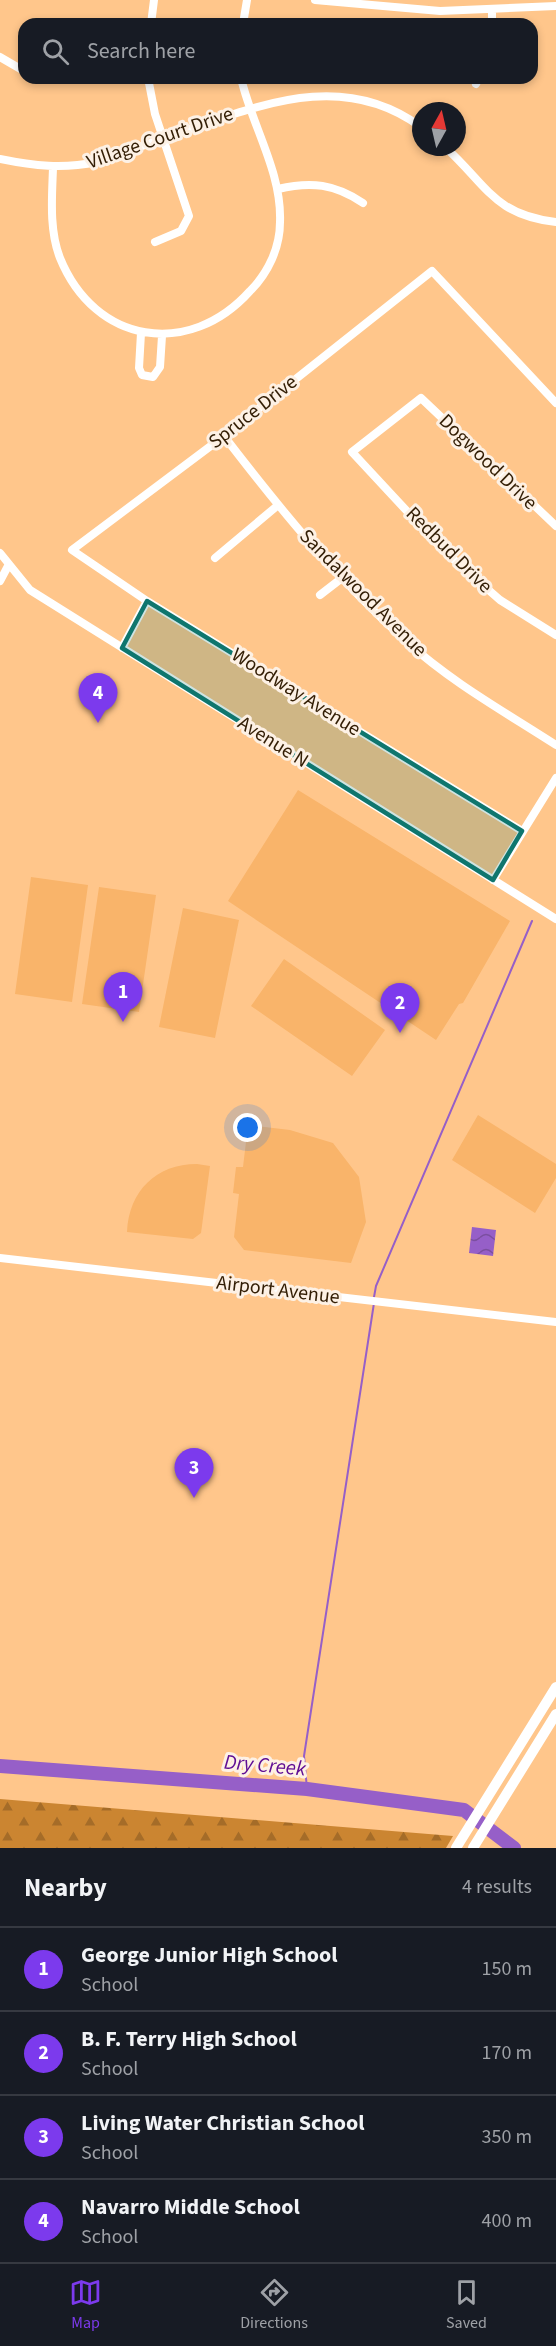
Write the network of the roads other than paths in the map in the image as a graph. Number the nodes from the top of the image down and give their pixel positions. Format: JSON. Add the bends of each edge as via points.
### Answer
{"nodes":[{"id":1,"x":154,"y":0,"type":"edge"},
{"id":2,"x":247,"y":0,"type":"edge"},
{"id":3,"x":315,"y":0,"type":"edge"},
{"id":4,"x":380,"y":4,"type":"edge"},
{"id":5,"x":400,"y":4,"type":"edge"},
{"id":6,"x":556,"y":6,"type":"edge"},
{"id":7,"x":492,"y":9,"type":"junction"},
{"id":8,"x":152,"y":18,"type":"edge"},
{"id":9,"x":244,"y":18,"type":"edge"},
{"id":10,"x":492,"y":18,"type":"edge"},
{"id":11,"x":0,"y":57,"type":"edge"},
{"id":12,"x":18,"y":67,"type":"edge"},
{"id":13,"x":149,"y":84,"type":"edge"},
{"id":14,"x":243,"y":84,"type":"edge"},
{"id":15,"x":249,"y":108,"type":"junction"},
{"id":16,"x":412,"y":122,"type":"edge"},
{"id":17,"x":163,"y":139,"type":"junction"},
{"id":18,"x":453,"y":156,"type":"edge"},
{"id":19,"x":0,"y":159,"type":"edge"},
{"id":20,"x":53,"y":168,"type":"junction"},
{"id":21,"x":278,"y":189,"type":"junction"},
{"id":22,"x":363,"y":203,"type":"dead end"},
{"id":23,"x":556,"y":222,"type":"edge"},
{"id":24,"x":155,"y":242,"type":"dead end"},
{"id":25,"x":141,"y":333,"type":"junction"},
{"id":26,"x":162,"y":336,"type":"junction"},
{"id":27,"x":556,"y":403,"type":"edge"},
{"id":28,"x":224,"y":436,"type":"junction"},
{"id":29,"x":352,"y":452,"type":"joint"},
{"id":30,"x":277,"y":506,"type":"junction"},
{"id":31,"x":556,"y":526,"type":"edge"},
{"id":32,"x":72,"y":550,"type":"joint"},
{"id":33,"x":0,"y":553,"type":"edge"},
{"id":34,"x":214,"y":558,"type":"dead end"},
{"id":35,"x":8,"y":566,"type":"junction"},
{"id":36,"x":342,"y":578,"type":"junction"},
{"id":37,"x":0,"y":581,"type":"edge"},
{"id":38,"x":320,"y":595,"type":"dead end"},
{"id":39,"x":147,"y":601,"type":"junction"},
{"id":40,"x":556,"y":635,"type":"edge"},
{"id":41,"x":122,"y":648,"type":"junction"},
{"id":42,"x":556,"y":745,"type":"edge"},
{"id":43,"x":556,"y":777,"type":"edge"},
{"id":44,"x":522,"y":831,"type":"junction"},
{"id":45,"x":493,"y":880,"type":"junction"},
{"id":46,"x":554,"y":918,"type":"edge"},
{"id":47,"x":0,"y":1258,"type":"edge"},
{"id":48,"x":556,"y":1322,"type":"edge"},
{"id":49,"x":556,"y":1687,"type":"edge"},
{"id":50,"x":556,"y":1714,"type":"edge"},
{"id":51,"x":456,"y":1848,"type":"edge"},
{"id":52,"x":472,"y":1848,"type":"edge"}],
"edges":[{"from":1,"to":8,"type":"street"},
{"from":2,"to":9,"type":"street"},
{"from":3,"to":4,"type":"street"},
{"from":4,"to":5,"type":"street"},
{"from":5,"to":7,"type":"street"},
{"from":6,"to":7,"type":"street"},
{"from":7,"to":10,"type":"street"},
{"from":11,"to":12,"type":"street"},
{"from":13,"to":17,"type":"street"},
{"from":14,"to":15,"type":"street"},
{"from":15,"to":16,"type":"street","name":"Village Court Drive","via":[[301,96],[345,97],[389,110]]},
{"from":15,"to":17,"type":"street","name":"Village Court Drive"},
{"from":15,"to":21,"type":"street"},
{"from":17,"to":20,"type":"street","name":"Village Court Drive","via":[[97,162]]},
{"from":17,"to":24,"type":"street","via":[[189,216],[180,231]]},
{"from":18,"to":23,"type":"street","via":[[494,199],[513,212]]},
{"from":19,"to":20,"type":"street","name":"Village Court Drive"},
{"from":20,"to":25,"type":"street","via":[[53,224],[56,245],[68,274],[95,308]]},
{"from":21,"to":22,"type":"street","via":[[320,184],[348,193]]},
{"from":21,"to":26,"type":"street","via":[[278,239],[256,286],[215,320],[199,328]]},
{"from":25,"to":26,"type":"street"},
{"from":25,"to":26,"type":"street","via":[[139,368],[148,378],[160,367]]},
{"from":27,"to":28,"type":"street","name":"Spruce Drive","via":[[432,271]]},
{"from":28,"to":30,"type":"street","name":"Sandalwood Avenue"},
{"from":28,"to":32,"type":"street","name":"Spruce Drive"},
{"from":29,"to":31,"type":"street","name":"Dogwood Drive","via":[[421,398]]},
{"from":29,"to":40,"type":"street","name":"Redbud Drive","via":[[444,551],[500,600]]},
{"from":30,"to":34,"type":"street"},
{"from":30,"to":36,"type":"street","name":"Sandalwood Avenue"},
{"from":32,"to":39,"type":"street","name":"Woodway Avenue"},
{"from":33,"to":35,"type":"street","name":"Avenue N"},
{"from":35,"to":37,"type":"street"},
{"from":35,"to":41,"type":"street","name":"Avenue N","via":[[30,590]]},
{"from":36,"to":38,"type":"street"},
{"from":36,"to":42,"type":"street","name":"Sandalwood Avenue","via":[[406,642],[466,688]]},
{"from":39,"to":41,"type":"street"},
{"from":39,"to":44,"type":"street","name":"Woodway Avenue"},
{"from":41,"to":45,"type":"street","name":"Avenue N"},
{"from":43,"to":44,"type":"street"},
{"from":44,"to":45,"type":"street"},
{"from":45,"to":46,"type":"street","name":"Avenue N"},
{"from":47,"to":48,"type":"street","name":"Airport Avenue"},
{"from":49,"to":51,"type":"main road"},
{"from":50,"to":52,"type":"main road"}]}
